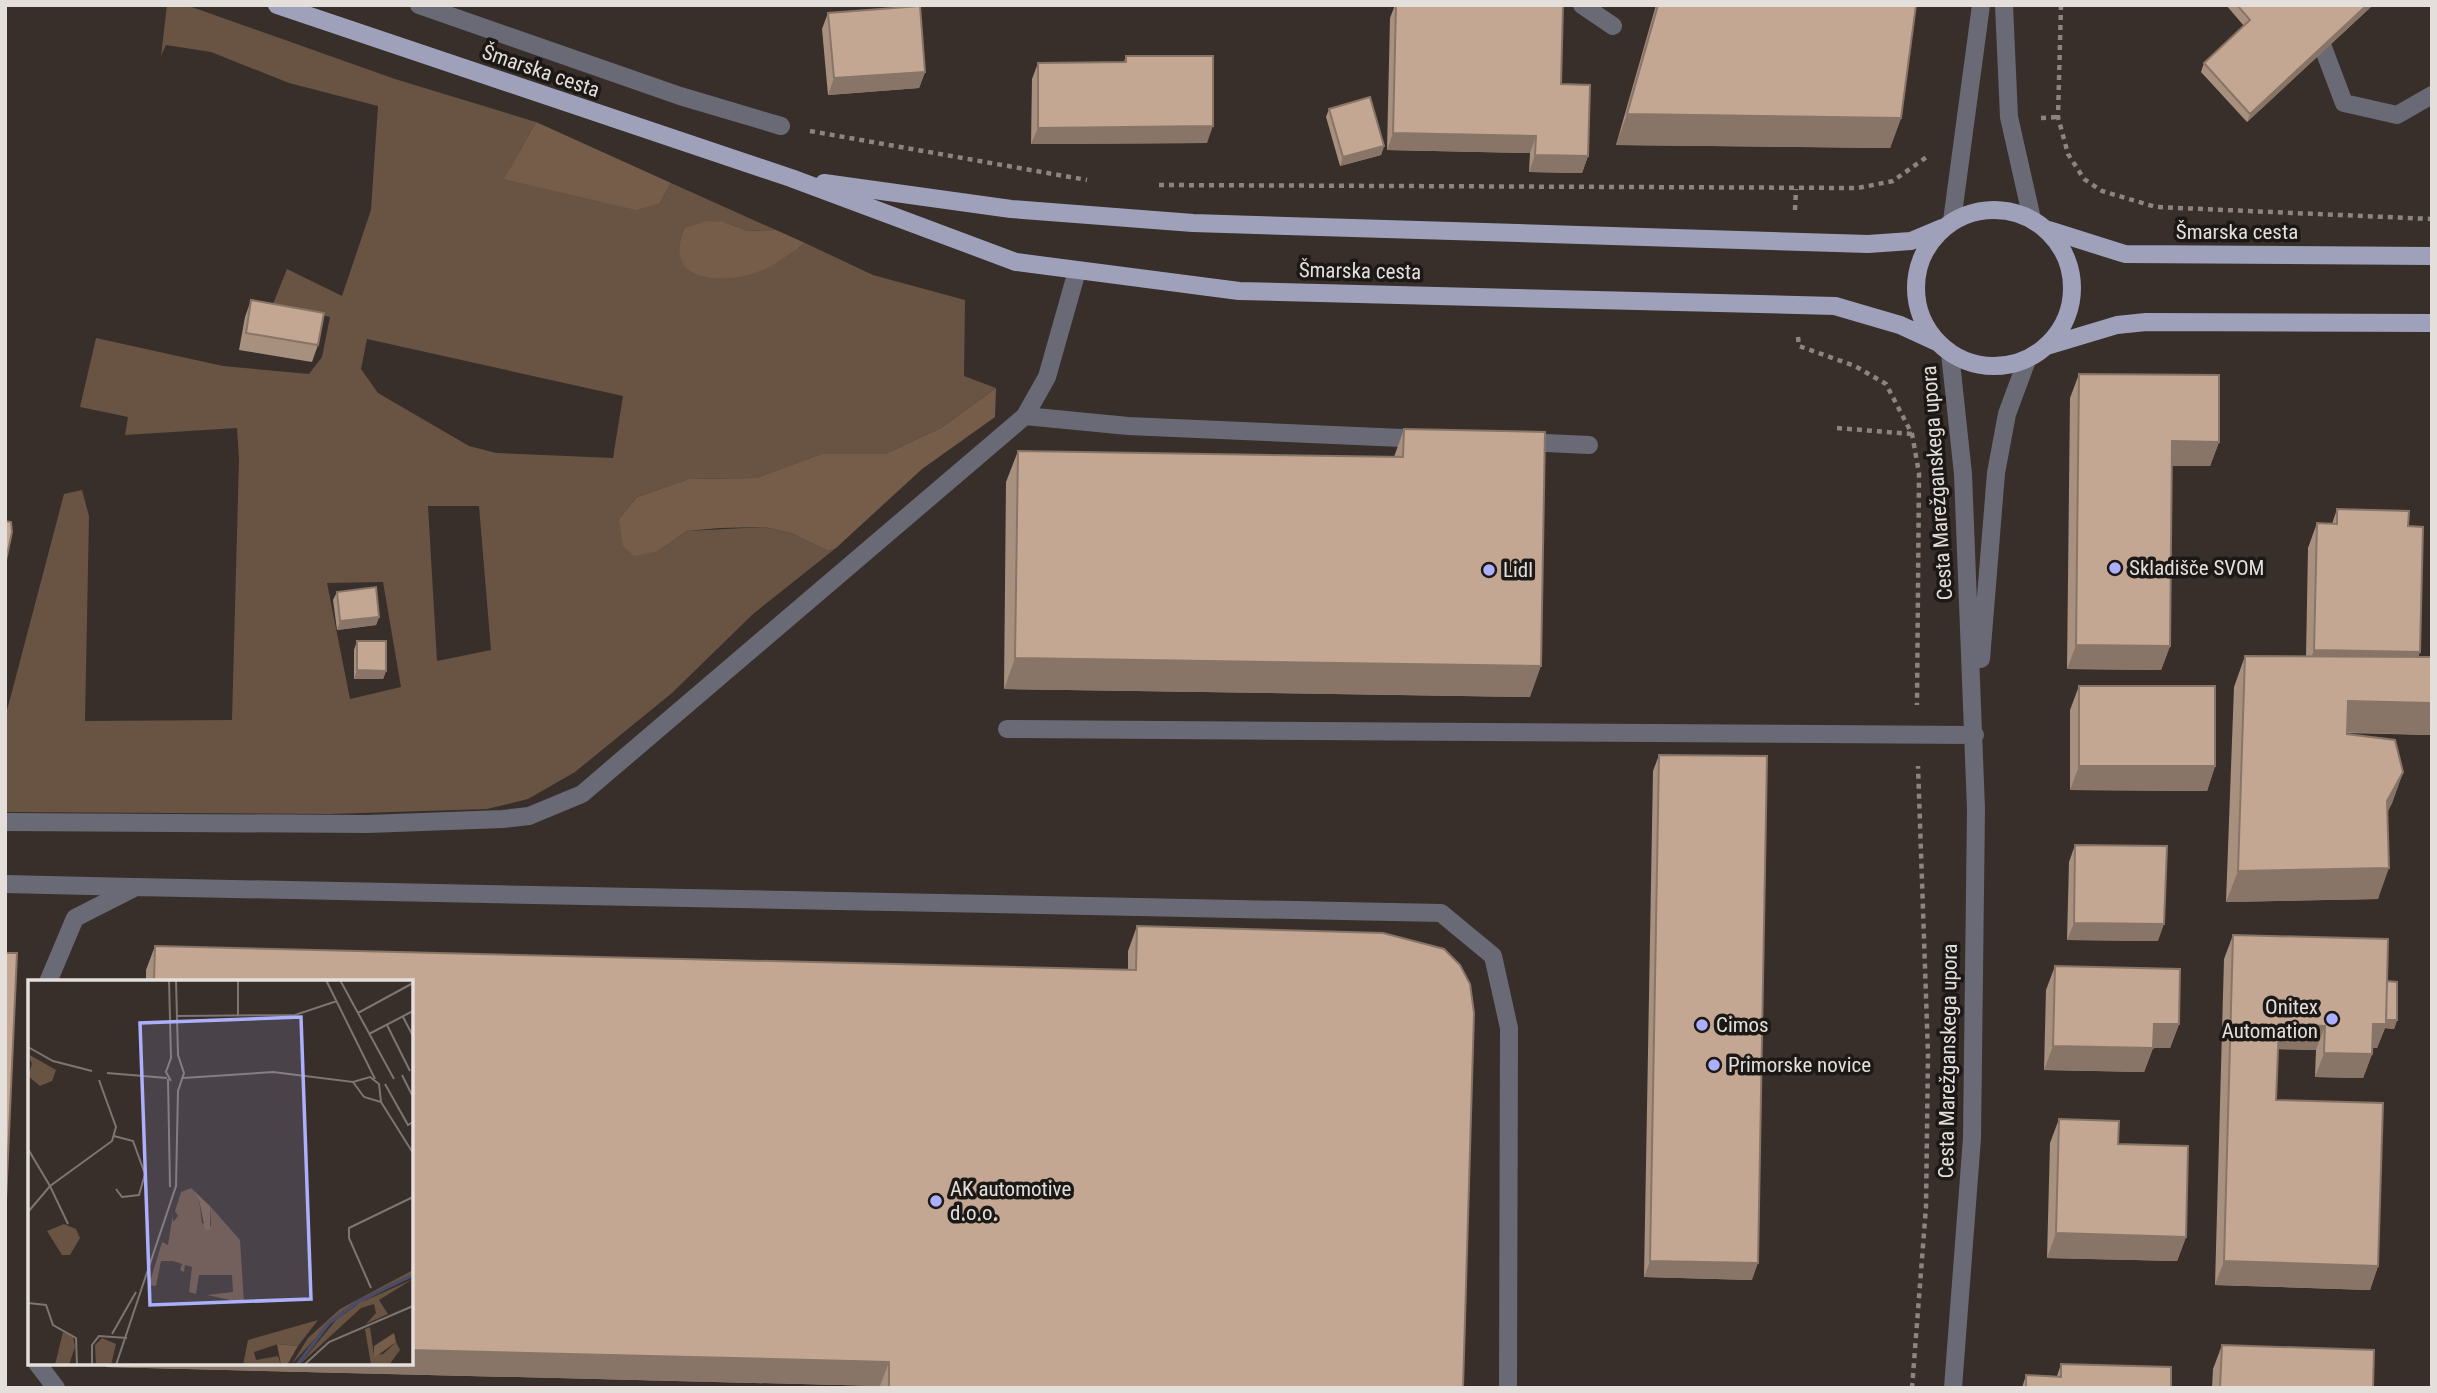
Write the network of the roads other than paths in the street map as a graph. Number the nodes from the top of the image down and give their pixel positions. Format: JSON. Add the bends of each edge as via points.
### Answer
{"nodes":[{"id":1,"x":277,"y":5,"type":"edge"},
{"id":2,"x":419,"y":5,"type":"edge"},
{"id":3,"x":1582,"y":5,"type":"edge"},
{"id":4,"x":1981,"y":5,"type":"edge"},
{"id":5,"x":2004,"y":5,"type":"edge"},
{"id":6,"x":2307,"y":5,"type":"edge"},
{"id":7,"x":1613,"y":26,"type":"dead end"},
{"id":8,"x":2432,"y":95,"type":"edge"},
{"id":9,"x":781,"y":126,"type":"road end"},
{"id":10,"x":791,"y":178,"type":"junction"},
{"id":11,"x":2039,"y":224,"type":"junction"},
{"id":12,"x":1947,"y":225,"type":"junction"},
{"id":13,"x":2432,"y":256,"type":"edge"},
{"id":14,"x":1077,"y":271,"type":"junction"},
{"id":15,"x":2432,"y":323,"type":"edge"},
{"id":16,"x":2047,"y":346,"type":"junction"},
{"id":17,"x":1944,"y":348,"type":"junction"},
{"id":18,"x":2027,"y":360,"type":"junction"},
{"id":19,"x":1025,"y":416,"type":"junction"},
{"id":20,"x":1449,"y":440,"type":"edge"},
{"id":21,"x":1505,"y":442,"type":"edge"},
{"id":22,"x":1589,"y":445,"type":"dead end"},
{"id":23,"x":1007,"y":729,"type":"dead end"},
{"id":24,"x":1975,"y":735,"type":"junction"},
{"id":25,"x":5,"y":822,"type":"edge"},
{"id":26,"x":5,"y":884,"type":"edge"},
{"id":27,"x":136,"y":887,"type":"junction"},
{"id":28,"x":49,"y":980,"type":"edge"},
{"id":29,"x":39,"y":1365,"type":"edge"},
{"id":30,"x":56,"y":1388,"type":"edge"},
{"id":31,"x":1508,"y":1388,"type":"edge"},
{"id":32,"x":1953,"y":1388,"type":"edge"}],
"edges":[{"from":1,"to":10,"type":"main road","name":"Šmarska cesta"},
{"from":2,"to":9,"type":"street","via":[[680,96]]},
{"from":3,"to":7,"type":"street"},
{"from":4,"to":12,"type":"street"},
{"from":5,"to":11,"type":"street","via":[[2009,117]]},
{"from":6,"to":8,"type":"street","via":[[2344,103],[2397,115]]},
{"from":10,"to":12,"type":"main road","name":"Šmarska cesta","via":[[1011,209],[1193,223],[1868,244],[1911,241]]},
{"from":10,"to":14,"type":"main road","name":"Šmarska cesta","via":[[1016,262]]},
{"from":11,"to":12,"type":"main road","via":[[2017,212],[1992,209],[1967,214]]},
{"from":11,"to":13,"type":"main road","name":"Šmarska cesta","via":[[2125,254]]},
{"from":11,"to":16,"type":"main road","via":[[2063,249],[2071,274],[2072,300],[2063,326]]},
{"from":12,"to":17,"type":"main road","via":[[1926,248],[1916,284],[1923,322]]},
{"from":14,"to":17,"type":"main road","name":"Šmarska cesta","via":[[1239,291],[1835,306],[1900,324]]},
{"from":14,"to":19,"type":"street","via":[[1047,377]]},
{"from":15,"to":16,"type":"main road","via":[[2146,322],[2117,325]]},
{"from":16,"to":18,"type":"main road"},
{"from":17,"to":18,"type":"main road","via":[[1968,363],[1988,367]]},
{"from":17,"to":24,"type":"street","name":"Cesta Marežganskega upora","via":[[1963,474]]},
{"from":18,"to":24,"type":"street","name":"Cesta Marežganskega upora","via":[[2007,414],[1996,473]]},
{"from":19,"to":20,"type":"street","via":[[1128,426]]},
{"from":19,"to":25,"type":"street","via":[[603,778],[557,806],[529,816],[368,824]]},
{"from":21,"to":22,"type":"street"},
{"from":23,"to":24,"type":"street"},
{"from":24,"to":32,"type":"street","name":"Cesta Marežganskega upora","via":[[1972,1138]]},
{"from":26,"to":27,"type":"street"},
{"from":27,"to":28,"type":"street","via":[[75,918]]},
{"from":27,"to":31,"type":"street","via":[[1441,913],[1493,956],[1509,1028]]},
{"from":29,"to":30,"type":"street"}]}
